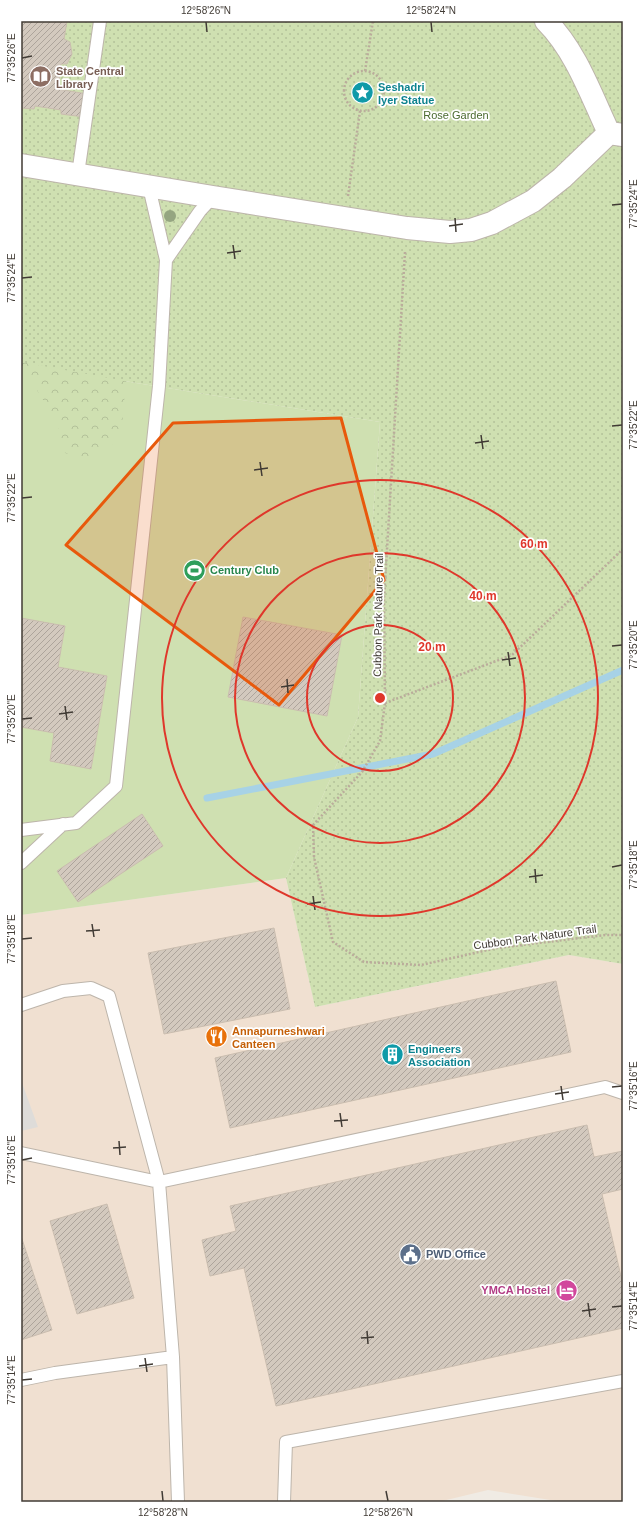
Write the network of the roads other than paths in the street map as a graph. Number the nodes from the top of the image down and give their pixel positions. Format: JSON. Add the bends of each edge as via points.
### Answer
{"nodes":[{"id":1,"x":100,"y":21,"type":"edge"},
{"id":2,"x":546,"y":21,"type":"edge"},
{"id":3,"x":616,"y":134,"type":"edge"},
{"id":4,"x":21,"y":165,"type":"edge"},
{"id":5,"x":78,"y":174,"type":"junction"},
{"id":6,"x":148,"y":187,"type":"junction"},
{"id":7,"x":213,"y":197,"type":"junction"},
{"id":8,"x":166,"y":260,"type":"junction"},
{"id":9,"x":62,"y":824,"type":"junction"},
{"id":10,"x":21,"y":830,"type":"edge"},
{"id":11,"x":21,"y":863,"type":"edge"},
{"id":12,"x":21,"y":1004,"type":"edge"},
{"id":13,"x":623,"y":1093,"type":"edge"},
{"id":14,"x":21,"y":1153,"type":"edge"},
{"id":15,"x":159,"y":1182,"type":"junction"},
{"id":16,"x":173,"y":1357,"type":"junction"},
{"id":17,"x":21,"y":1380,"type":"edge"},
{"id":18,"x":623,"y":1381,"type":"edge"},
{"id":19,"x":178,"y":1502,"type":"edge"},
{"id":20,"x":284,"y":1502,"type":"edge"}],
"edges":[{"from":1,"to":5,"type":"lane"},
{"from":2,"to":3,"type":"street","via":[[557,32]]},
{"from":3,"to":7,"type":"street","via":[[533,200],[492,223],[471,230],[450,232],[407,228]]},
{"from":4,"to":5,"type":"street"},
{"from":5,"to":6,"type":"street"},
{"from":6,"to":7,"type":"street"},
{"from":6,"to":8,"type":"lane"},
{"from":7,"to":8,"type":"lane","via":[[200,211]]},
{"from":8,"to":9,"type":"lane","via":[[159,386],[116,786],[76,823]]},
{"from":9,"to":10,"type":"lane"},
{"from":9,"to":11,"type":"lane"},
{"from":12,"to":15,"type":"lane","via":[[63,991],[91,988],[110,996]]},
{"from":13,"to":15,"type":"lane","via":[[604,1087]]},
{"from":14,"to":15,"type":"lane"},
{"from":15,"to":16,"type":"lane"},
{"from":16,"to":17,"type":"lane"},
{"from":16,"to":19,"type":"lane"},
{"from":18,"to":20,"type":"lane","via":[[286,1442]]}]}
